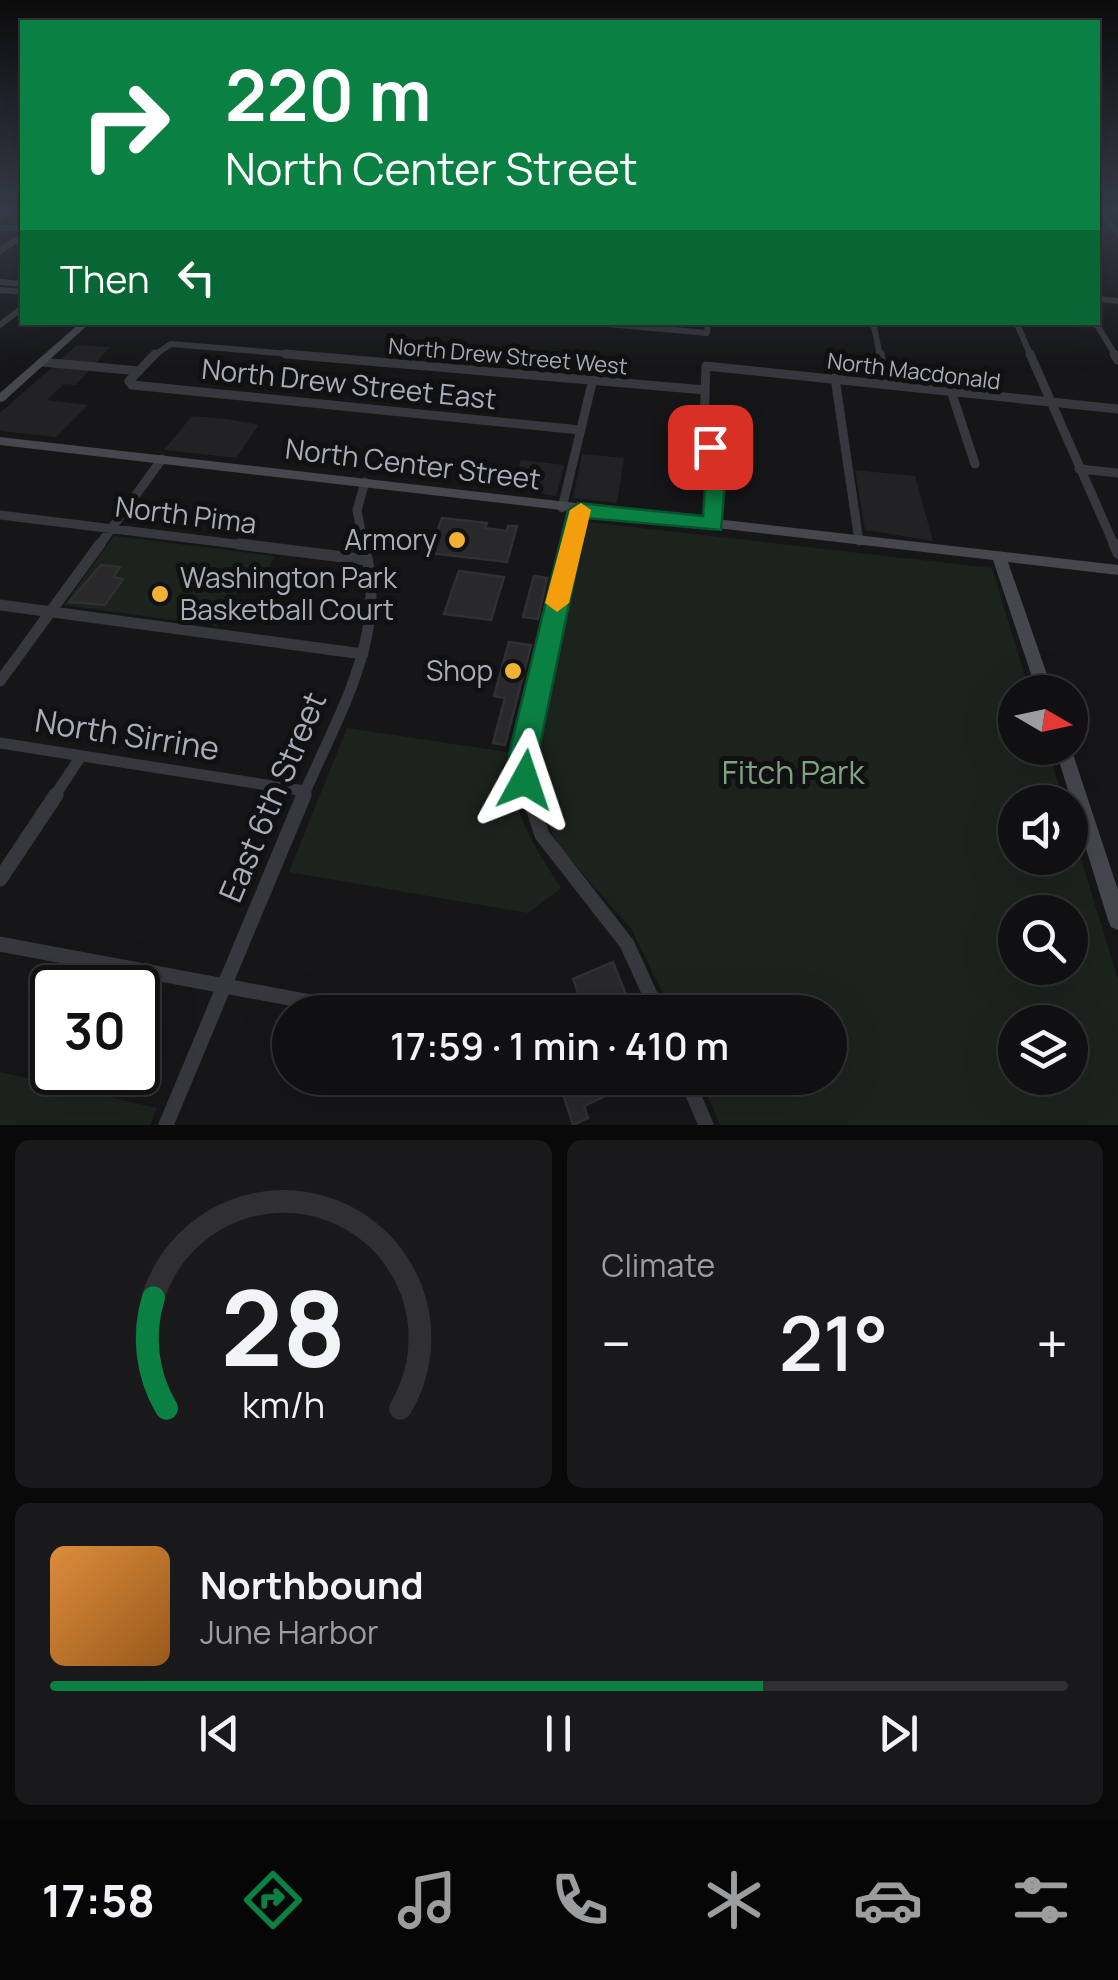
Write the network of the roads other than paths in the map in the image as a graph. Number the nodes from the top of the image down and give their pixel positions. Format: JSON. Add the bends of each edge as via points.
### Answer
{"nodes":[{"id":1,"x":20,"y":310,"type":"edge"},
{"id":2,"x":0,"y":325,"type":"edge"},
{"id":3,"x":84,"y":325,"type":"edge"},
{"id":4,"x":619,"y":325,"type":"edge"},
{"id":5,"x":708,"y":325,"type":"edge"},
{"id":6,"x":874,"y":325,"type":"edge"},
{"id":7,"x":1017,"y":325,"type":"edge"},
{"id":8,"x":1097,"y":325,"type":"edge"},
{"id":9,"x":1118,"y":360,"type":"edge"},
{"id":10,"x":42,"y":362,"type":"junction"},
{"id":11,"x":139,"y":371,"type":"junction"},
{"id":12,"x":835,"y":378,"type":"junction"},
{"id":13,"x":592,"y":383,"type":"junction"},
{"id":14,"x":886,"y":383,"type":"junction"},
{"id":15,"x":705,"y":390,"type":"junction"},
{"id":16,"x":952,"y":391,"type":"junction"},
{"id":17,"x":0,"y":398,"type":"edge"},
{"id":18,"x":1052,"y":404,"type":"junction"},
{"id":19,"x":1118,"y":409,"type":"edge"},
{"id":20,"x":580,"y":430,"type":"junction"},
{"id":21,"x":0,"y":441,"type":"edge"},
{"id":22,"x":162,"y":459,"type":"junction"},
{"id":23,"x":975,"y":464,"type":"dead end"},
{"id":24,"x":1078,"y":469,"type":"junction"},
{"id":25,"x":1118,"y":473,"type":"edge"},
{"id":26,"x":366,"y":482,"type":"junction"},
{"id":27,"x":562,"y":508,"type":"junction"},
{"id":28,"x":578,"y":510,"type":"junction"},
{"id":29,"x":0,"y":515,"type":"edge"},
{"id":30,"x":714,"y":525,"type":"junction"},
{"id":31,"x":111,"y":528,"type":"junction"},
{"id":32,"x":859,"y":542,"type":"junction"},
{"id":33,"x":1118,"y":553,"type":"edge"},
{"id":34,"x":999,"y":557,"type":"junction"},
{"id":35,"x":367,"y":560,"type":"junction"},
{"id":36,"x":1118,"y":570,"type":"edge"},
{"id":37,"x":0,"y":605,"type":"edge"},
{"id":38,"x":50,"y":612,"type":"junction"},
{"id":39,"x":363,"y":654,"type":"junction"},
{"id":40,"x":1038,"y":675,"type":"edge"},
{"id":41,"x":0,"y":681,"type":"edge"},
{"id":42,"x":0,"y":743,"type":"edge"},
{"id":43,"x":81,"y":756,"type":"junction"},
{"id":44,"x":1068,"y":765,"type":"edge"},
{"id":45,"x":305,"y":791,"type":"junction"},
{"id":46,"x":0,"y":878,"type":"edge"},
{"id":47,"x":1118,"y":920,"type":"edge"},
{"id":48,"x":0,"y":944,"type":"edge"},
{"id":49,"x":224,"y":986,"type":"junction"},
{"id":50,"x":272,"y":995,"type":"edge"},
{"id":51,"x":650,"y":995,"type":"edge"},
{"id":52,"x":693,"y":1095,"type":"edge"},
{"id":53,"x":166,"y":1125,"type":"edge"},
{"id":54,"x":706,"y":1125,"type":"edge"}],
"edges":[{"from":1,"to":2,"type":"street"},
{"from":3,"to":10,"type":"main road"},
{"from":4,"to":5,"type":"street","via":[[707,333]]},
{"from":6,"to":14,"type":"street"},
{"from":7,"to":18,"type":"street"},
{"from":8,"to":9,"type":"street"},
{"from":10,"to":11,"type":"street"},
{"from":10,"to":17,"type":"main road"},
{"from":11,"to":13,"type":"street","name":"North Drew Street West","via":[[172,344]]},
{"from":11,"to":20,"type":"street","name":"North Drew Street East","via":[[132,385]]},
{"from":12,"to":14,"type":"street","name":"North Macdonald"},
{"from":12,"to":15,"type":"street","name":"North Macdonald","via":[[706,366]]},
{"from":12,"to":32,"type":"street"},
{"from":13,"to":15,"type":"street","name":"North Drew Street West"},
{"from":13,"to":20,"type":"street"},
{"from":14,"to":16,"type":"street","name":"North Macdonald"},
{"from":15,"to":30,"type":"street","via":[[704,424],[716,473]]},
{"from":16,"to":18,"type":"street","name":"North Macdonald"},
{"from":16,"to":23,"type":"street"},
{"from":18,"to":19,"type":"street","name":"North Macdonald"},
{"from":18,"to":24,"type":"street"},
{"from":20,"to":27,"type":"street"},
{"from":21,"to":22,"type":"street","name":"North Center Street"},
{"from":22,"to":26,"type":"street","name":"North Center Street"},
{"from":22,"to":31,"type":"street"},
{"from":24,"to":25,"type":"street"},
{"from":24,"to":33,"type":"street"},
{"from":26,"to":27,"type":"street","name":"North Center Street"},
{"from":26,"to":35,"type":"street","name":"East 6th Street","via":[[355,504]]},
{"from":27,"to":28,"type":"street","name":"North Center Street"},
{"from":28,"to":30,"type":"street","name":"North Center Street"},
{"from":28,"to":51,"type":"street","via":[[524,754],[525,780],[533,820],[550,853],[622,936]]},
{"from":29,"to":31,"type":"street","name":"North Pima"},
{"from":30,"to":32,"type":"street","name":"North Center Street"},
{"from":31,"to":35,"type":"street","name":"North Pima"},
{"from":31,"to":38,"type":"street"},
{"from":32,"to":34,"type":"street","name":"North Center Street"},
{"from":34,"to":36,"type":"street","name":"North Center Street"},
{"from":34,"to":40,"type":"street"},
{"from":35,"to":39,"type":"street","name":"East 6th Street","via":[[374,605]]},
{"from":37,"to":38,"type":"street"},
{"from":38,"to":39,"type":"street"},
{"from":38,"to":41,"type":"street"},
{"from":39,"to":45,"type":"street","name":"East 6th Street"},
{"from":42,"to":43,"type":"street","name":"North Sirrine"},
{"from":43,"to":45,"type":"street","name":"North Sirrine"},
{"from":43,"to":46,"type":"street"},
{"from":44,"to":47,"type":"street"},
{"from":45,"to":49,"type":"street","name":"East 6th Street"},
{"from":48,"to":49,"type":"street"},
{"from":49,"to":50,"type":"street"},
{"from":49,"to":53,"type":"street","name":"East 6th Street"},
{"from":52,"to":54,"type":"street"}]}
